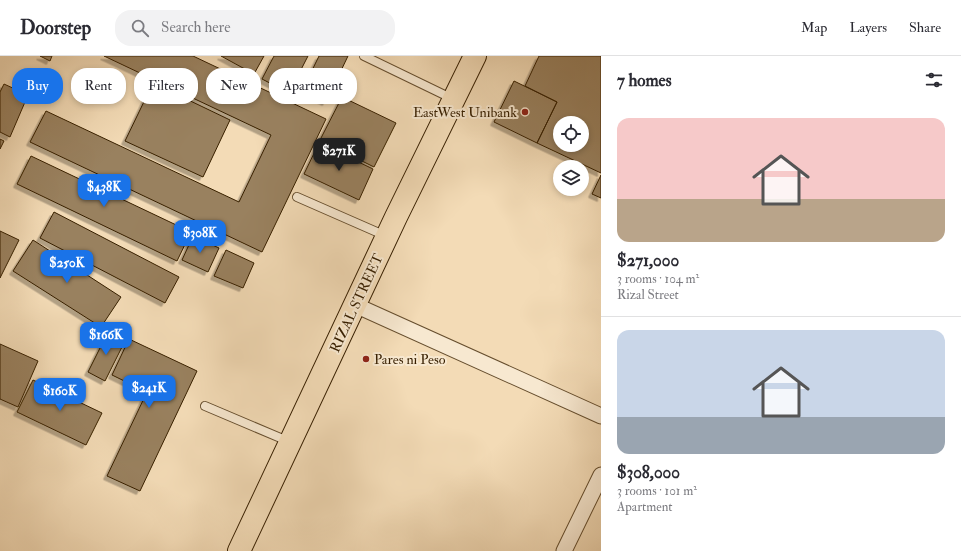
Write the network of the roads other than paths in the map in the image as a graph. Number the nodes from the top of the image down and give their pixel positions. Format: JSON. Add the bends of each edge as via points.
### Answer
{"nodes":[{"id":1,"x":364,"y":56,"type":"edge"},
{"id":2,"x":475,"y":56,"type":"edge"},
{"id":3,"x":454,"y":99,"type":"junction"},
{"id":4,"x":297,"y":197,"type":"dead end"},
{"id":5,"x":387,"y":236,"type":"junction"},
{"id":6,"x":355,"y":305,"type":"junction"},
{"id":7,"x":205,"y":406,"type":"dead end"},
{"id":8,"x":601,"y":416,"type":"edge"},
{"id":9,"x":290,"y":442,"type":"junction"},
{"id":10,"x":601,"y":475,"type":"edge"},
{"id":11,"x":239,"y":551,"type":"edge"},
{"id":12,"x":564,"y":551,"type":"edge"}],
"edges":[{"from":1,"to":3,"type":"lane"},
{"from":2,"to":3,"type":"main road","name":"RIZAL STREET"},
{"from":3,"to":5,"type":"main road","name":"RIZAL STREET"},
{"from":4,"to":5,"type":"lane"},
{"from":5,"to":6,"type":"main road","name":"RIZAL STREET"},
{"from":6,"to":8,"type":"street"},
{"from":6,"to":9,"type":"main road","name":"RIZAL STREET"},
{"from":7,"to":9,"type":"lane"},
{"from":9,"to":11,"type":"main road","name":"RIZAL STREET"},
{"from":10,"to":12,"type":"street"}]}
